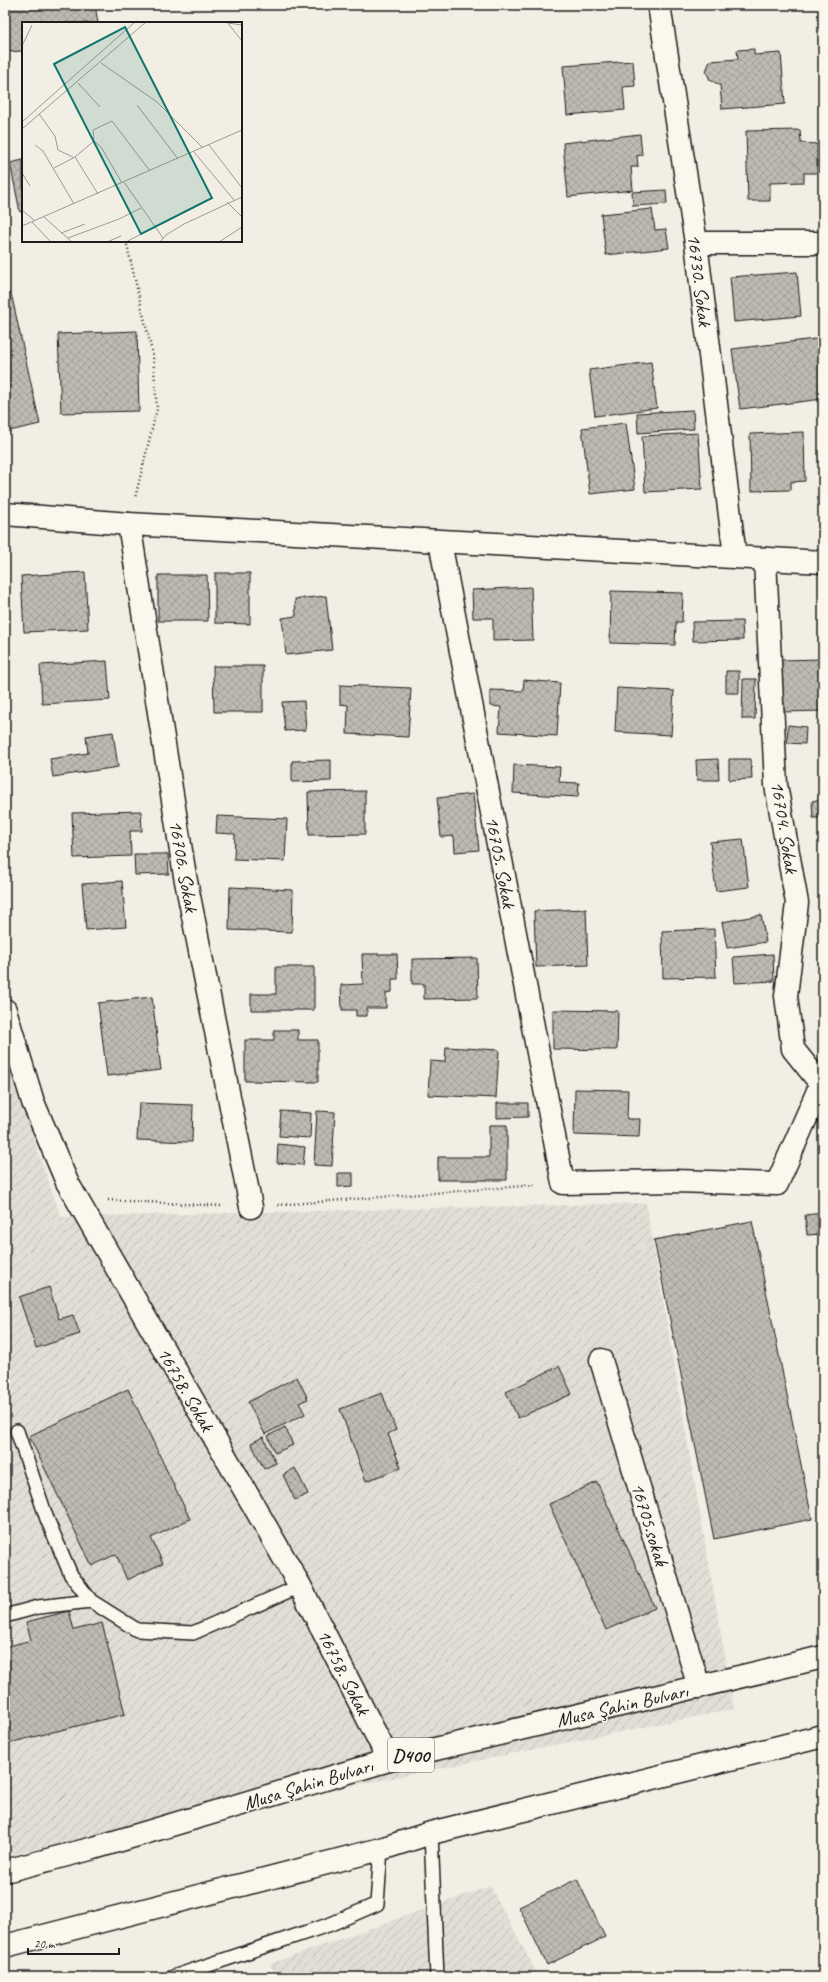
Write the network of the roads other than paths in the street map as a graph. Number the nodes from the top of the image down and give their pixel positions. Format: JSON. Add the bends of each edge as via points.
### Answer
{"nodes":[{"id":1,"x":659,"y":5,"type":"edge"},
{"id":2,"x":696,"y":243,"type":"junction"},
{"id":3,"x":823,"y":243,"type":"edge"},
{"id":4,"x":5,"y":514,"type":"edge"},
{"id":5,"x":129,"y":524,"type":"junction"},
{"id":6,"x":440,"y":542,"type":"junction"},
{"id":7,"x":735,"y":556,"type":"junction"},
{"id":8,"x":765,"y":559,"type":"junction"},
{"id":9,"x":823,"y":562,"type":"edge"},
{"id":10,"x":5,"y":1010,"type":"edge"},
{"id":11,"x":822,"y":1084,"type":"edge"},
{"id":12,"x":251,"y":1207,"type":"road end"},
{"id":13,"x":601,"y":1360,"type":"dead end"},
{"id":14,"x":17,"y":1431,"type":"dead end"},
{"id":15,"x":300,"y":1586,"type":"junction"},
{"id":16,"x":91,"y":1601,"type":"junction"},
{"id":17,"x":5,"y":1616,"type":"edge"},
{"id":18,"x":823,"y":1657,"type":"edge"},
{"id":19,"x":699,"y":1687,"type":"junction"},
{"id":20,"x":823,"y":1736,"type":"edge"},
{"id":21,"x":389,"y":1760,"type":"junction"},
{"id":22,"x":432,"y":1833,"type":"junction"},
{"id":23,"x":381,"y":1849,"type":"junction"},
{"id":24,"x":5,"y":1871,"type":"edge"},
{"id":25,"x":5,"y":1946,"type":"edge"},
{"id":26,"x":173,"y":1977,"type":"edge"},
{"id":27,"x":437,"y":1977,"type":"edge"}],
"edges":[{"from":1,"to":2,"type":"main road","name":"16730. Sokak"},
{"from":2,"to":3,"type":"main road"},
{"from":2,"to":7,"type":"main road","name":"16730. Sokak"},
{"from":4,"to":5,"type":"main road"},
{"from":5,"to":6,"type":"main road"},
{"from":5,"to":12,"type":"main road","name":"16706. Sokak","via":[[185,876]]},
{"from":6,"to":7,"type":"main road"},
{"from":6,"to":11,"type":"main road","name":"16705. Sokak","via":[[563,1183],[674,1181],[777,1184]]},
{"from":7,"to":8,"type":"main road"},
{"from":8,"to":9,"type":"main road"},
{"from":8,"to":11,"type":"main road","name":"16704. Sokak","via":[[776,785],[797,903],[786,996],[793,1049]]},
{"from":10,"to":15,"type":"main road","name":"16758. Sokak","via":[[33,1102],[67,1182]]},
{"from":13,"to":19,"type":"main road","name":"16705.sokak"},
{"from":14,"to":16,"type":"lane","via":[[47,1519],[71,1575]]},
{"from":15,"to":16,"type":"lane","via":[[193,1633],[137,1630]]},
{"from":15,"to":21,"type":"main road","name":"16758. Sokak"},
{"from":16,"to":17,"type":"lane","via":[[38,1607]]},
{"from":18,"to":19,"type":"main road","name":"Musa Şahin Bulvarı","number":"D400"},
{"from":19,"to":21,"type":"main road","name":"Musa Şahin Bulvarı","number":"D400"},
{"from":20,"to":22,"type":"main road"},
{"from":21,"to":24,"type":"main road","name":"Musa Şahin Bulvarı","number":"D400","via":[[94,1848]]},
{"from":22,"to":23,"type":"main road"},
{"from":22,"to":27,"type":"lane"},
{"from":23,"to":25,"type":"main road"},
{"from":23,"to":26,"type":"lane","via":[[377,1904],[331,1924]]}]}
